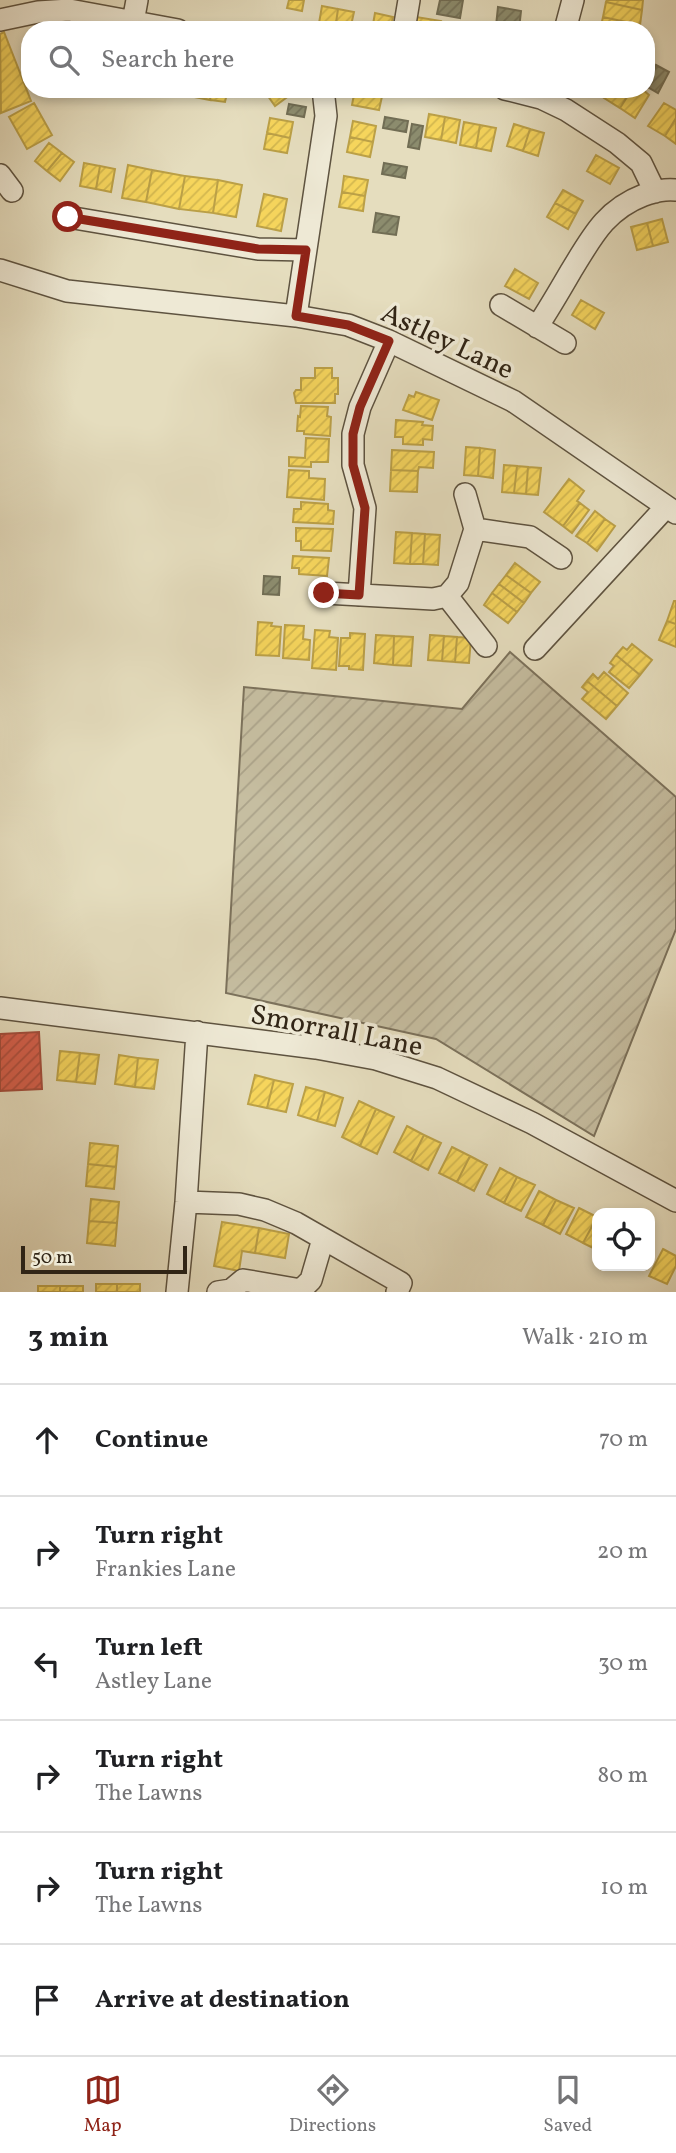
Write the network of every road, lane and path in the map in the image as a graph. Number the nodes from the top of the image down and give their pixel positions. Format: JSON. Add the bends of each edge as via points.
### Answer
{"nodes":[{"id":1,"x":137,"y":0,"type":"edge"},
{"id":2,"x":409,"y":0,"type":"edge"},
{"id":3,"x":573,"y":0,"type":"edge"},
{"id":4,"x":0,"y":20,"type":"edge"},
{"id":5,"x":128,"y":21,"type":"edge"},
{"id":6,"x":133,"y":21,"type":"edge"},
{"id":7,"x":406,"y":21,"type":"edge"},
{"id":8,"x":567,"y":21,"type":"edge"},
{"id":9,"x":324,"y":98,"type":"edge"},
{"id":10,"x":549,"y":98,"type":"edge"},
{"id":11,"x":665,"y":191,"type":"edge"},
{"id":12,"x":68,"y":217,"type":"dead end"},
{"id":13,"x":306,"y":250,"type":"junction"},
{"id":14,"x":0,"y":270,"type":"edge"},
{"id":15,"x":501,"y":305,"type":"dead end"},
{"id":16,"x":296,"y":316,"type":"junction"},
{"id":17,"x":537,"y":327,"type":"junction"},
{"id":18,"x":389,"y":341,"type":"junction"},
{"id":19,"x":565,"y":343,"type":"dead end"},
{"id":20,"x":465,"y":494,"type":"dead end"},
{"id":21,"x":671,"y":510,"type":"edge"},
{"id":22,"x":475,"y":529,"type":"junction"},
{"id":23,"x":561,"y":558,"type":"dead end"},
{"id":24,"x":324,"y":593,"type":"dead end"},
{"id":25,"x":359,"y":595,"type":"junction"},
{"id":26,"x":447,"y":596,"type":"junction"},
{"id":27,"x":486,"y":646,"type":"dead end"},
{"id":28,"x":535,"y":649,"type":"dead end"},
{"id":29,"x":0,"y":1008,"type":"edge"},
{"id":30,"x":197,"y":1032,"type":"junction"},
{"id":31,"x":676,"y":1201,"type":"edge"},
{"id":32,"x":186,"y":1202,"type":"junction"},
{"id":33,"x":323,"y":1239,"type":"junction"},
{"id":34,"x":399,"y":1287,"type":"edge"},
{"id":35,"x":177,"y":1292,"type":"edge"},
{"id":36,"x":218,"y":1292,"type":"edge"}],
"edges":[{"from":1,"to":6,"type":"street"},
{"from":2,"to":7,"type":"street"},
{"from":3,"to":8,"type":"street"},
{"from":4,"to":5,"type":"street","via":[[69,10]]},
{"from":9,"to":13,"type":"street","via":[[326,117]]},
{"from":10,"to":11,"type":"street","via":[[632,154]]},
{"from":11,"to":17,"type":"street","via":[[630,200],[597,228]]},
{"from":12,"to":13,"type":"street","via":[[258,249]]},
{"from":13,"to":16,"type":"street"},
{"from":14,"to":16,"type":"street","name":"Astley Lane","via":[[66,291]]},
{"from":15,"to":17,"type":"street"},
{"from":16,"to":18,"type":"street","name":"Astley Lane","via":[[348,325]]},
{"from":17,"to":19,"type":"street"},
{"from":18,"to":21,"type":"street","name":"Astley Lane","via":[[513,401]]},
{"from":18,"to":25,"type":"street","via":[[353,434],[353,465],[365,508]]},
{"from":20,"to":22,"type":"street"},
{"from":21,"to":28,"type":"street"},
{"from":22,"to":23,"type":"street","via":[[530,537]]},
{"from":22,"to":26,"type":"street","via":[[458,583]]},
{"from":24,"to":25,"type":"street"},
{"from":25,"to":26,"type":"street"},
{"from":26,"to":27,"type":"street"},
{"from":29,"to":30,"type":"street","name":"Smorrall Lane"},
{"from":30,"to":31,"type":"street","name":"Smorrall Lane","via":[[376,1059],[436,1078],[532,1123]]},
{"from":30,"to":32,"type":"street"},
{"from":32,"to":33,"type":"street","via":[[265,1210]]},
{"from":32,"to":35,"type":"street"},
{"from":33,"to":34,"type":"street"},
{"from":33,"to":36,"type":"street","via":[[305,1289],[243,1280],[231,1290]]}]}
